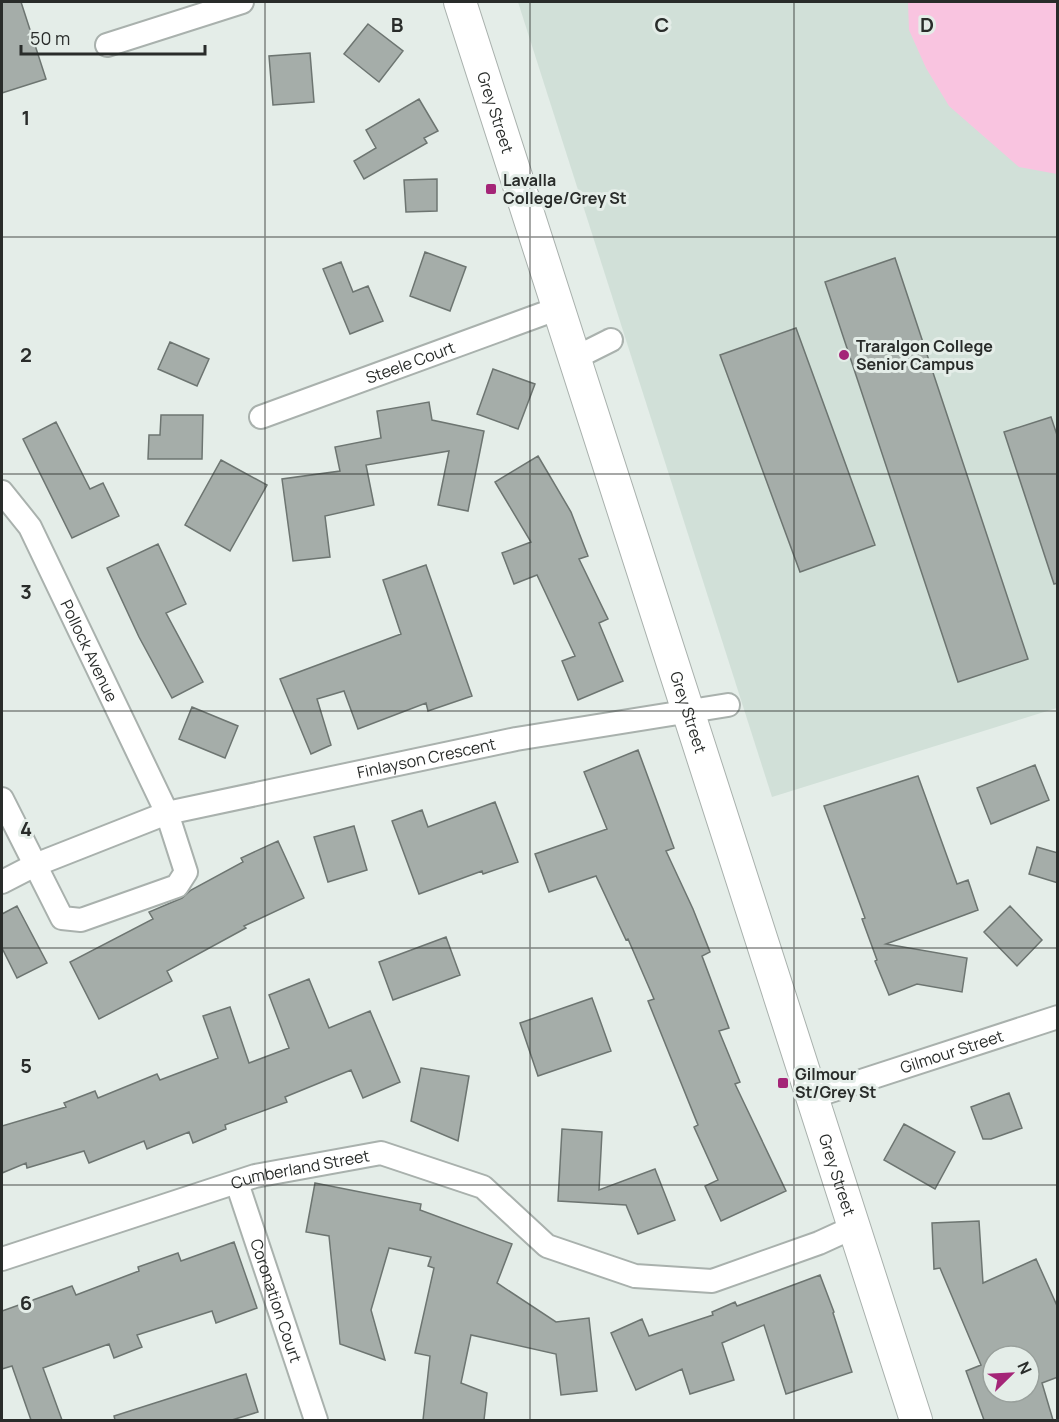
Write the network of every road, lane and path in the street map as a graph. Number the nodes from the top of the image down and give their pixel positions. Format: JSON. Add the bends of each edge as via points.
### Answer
{"nodes":[{"id":1,"x":243,"y":2,"type":"edge"},
{"id":2,"x":460,"y":2,"type":"edge"},
{"id":3,"x":107,"y":45,"type":"dead end"},
{"id":4,"x":559,"y":308,"type":"junction"},
{"id":5,"x":610,"y":340,"type":"dead end"},
{"id":6,"x":575,"y":358,"type":"junction"},
{"id":7,"x":261,"y":417,"type":"dead end"},
{"id":8,"x":2,"y":492,"type":"edge"},
{"id":9,"x":728,"y":705,"type":"dead end"},
{"id":10,"x":689,"y":712,"type":"junction"},
{"id":11,"x":2,"y":799,"type":"edge"},
{"id":12,"x":167,"y":813,"type":"junction"},
{"id":13,"x":34,"y":865,"type":"junction"},
{"id":14,"x":2,"y":882,"type":"edge"},
{"id":15,"x":1058,"y":1017,"type":"edge"},
{"id":16,"x":812,"y":1097,"type":"junction"},
{"id":17,"x":237,"y":1183,"type":"junction"},
{"id":18,"x":854,"y":1227,"type":"junction"},
{"id":19,"x":2,"y":1259,"type":"edge"},
{"id":20,"x":316,"y":1420,"type":"edge"},
{"id":21,"x":916,"y":1420,"type":"edge"}],
"edges":[{"from":1,"to":3,"type":"street"},
{"from":2,"to":4,"type":"main road","name":"Grey Street"},
{"from":4,"to":6,"type":"main road","name":"Grey Street"},
{"from":4,"to":7,"type":"street","name":"Steele Court"},
{"from":5,"to":6,"type":"street"},
{"from":6,"to":10,"type":"main road","name":"Grey Street"},
{"from":8,"to":12,"type":"street","name":"Pollock Avenue","via":[[30,527]]},
{"from":9,"to":10,"type":"street","name":"Finlayson Crescent"},
{"from":10,"to":12,"type":"street","name":"Finlayson Crescent","via":[[516,740]]},
{"from":10,"to":16,"type":"main road","name":"Grey Street"},
{"from":11,"to":13,"type":"street"},
{"from":12,"to":13,"type":"street","name":"Finlayson Crescent"},
{"from":12,"to":13,"type":"street","via":[[186,872],[177,886],[81,920],[62,918]]},
{"from":13,"to":14,"type":"street","name":"Finlayson Crescent"},
{"from":15,"to":16,"type":"street","name":"Gilmour Street"},
{"from":16,"to":18,"type":"main road","name":"Grey Street"},
{"from":17,"to":18,"type":"street","name":"Cumberland Street","via":[[255,1176],[381,1154],[483,1187],[548,1246],[635,1276],[712,1281]]},
{"from":17,"to":19,"type":"street","name":"Cumberland Street"},
{"from":17,"to":20,"type":"street","name":"Coronation Court"},
{"from":18,"to":21,"type":"main road","name":"Grey Street"}]}
